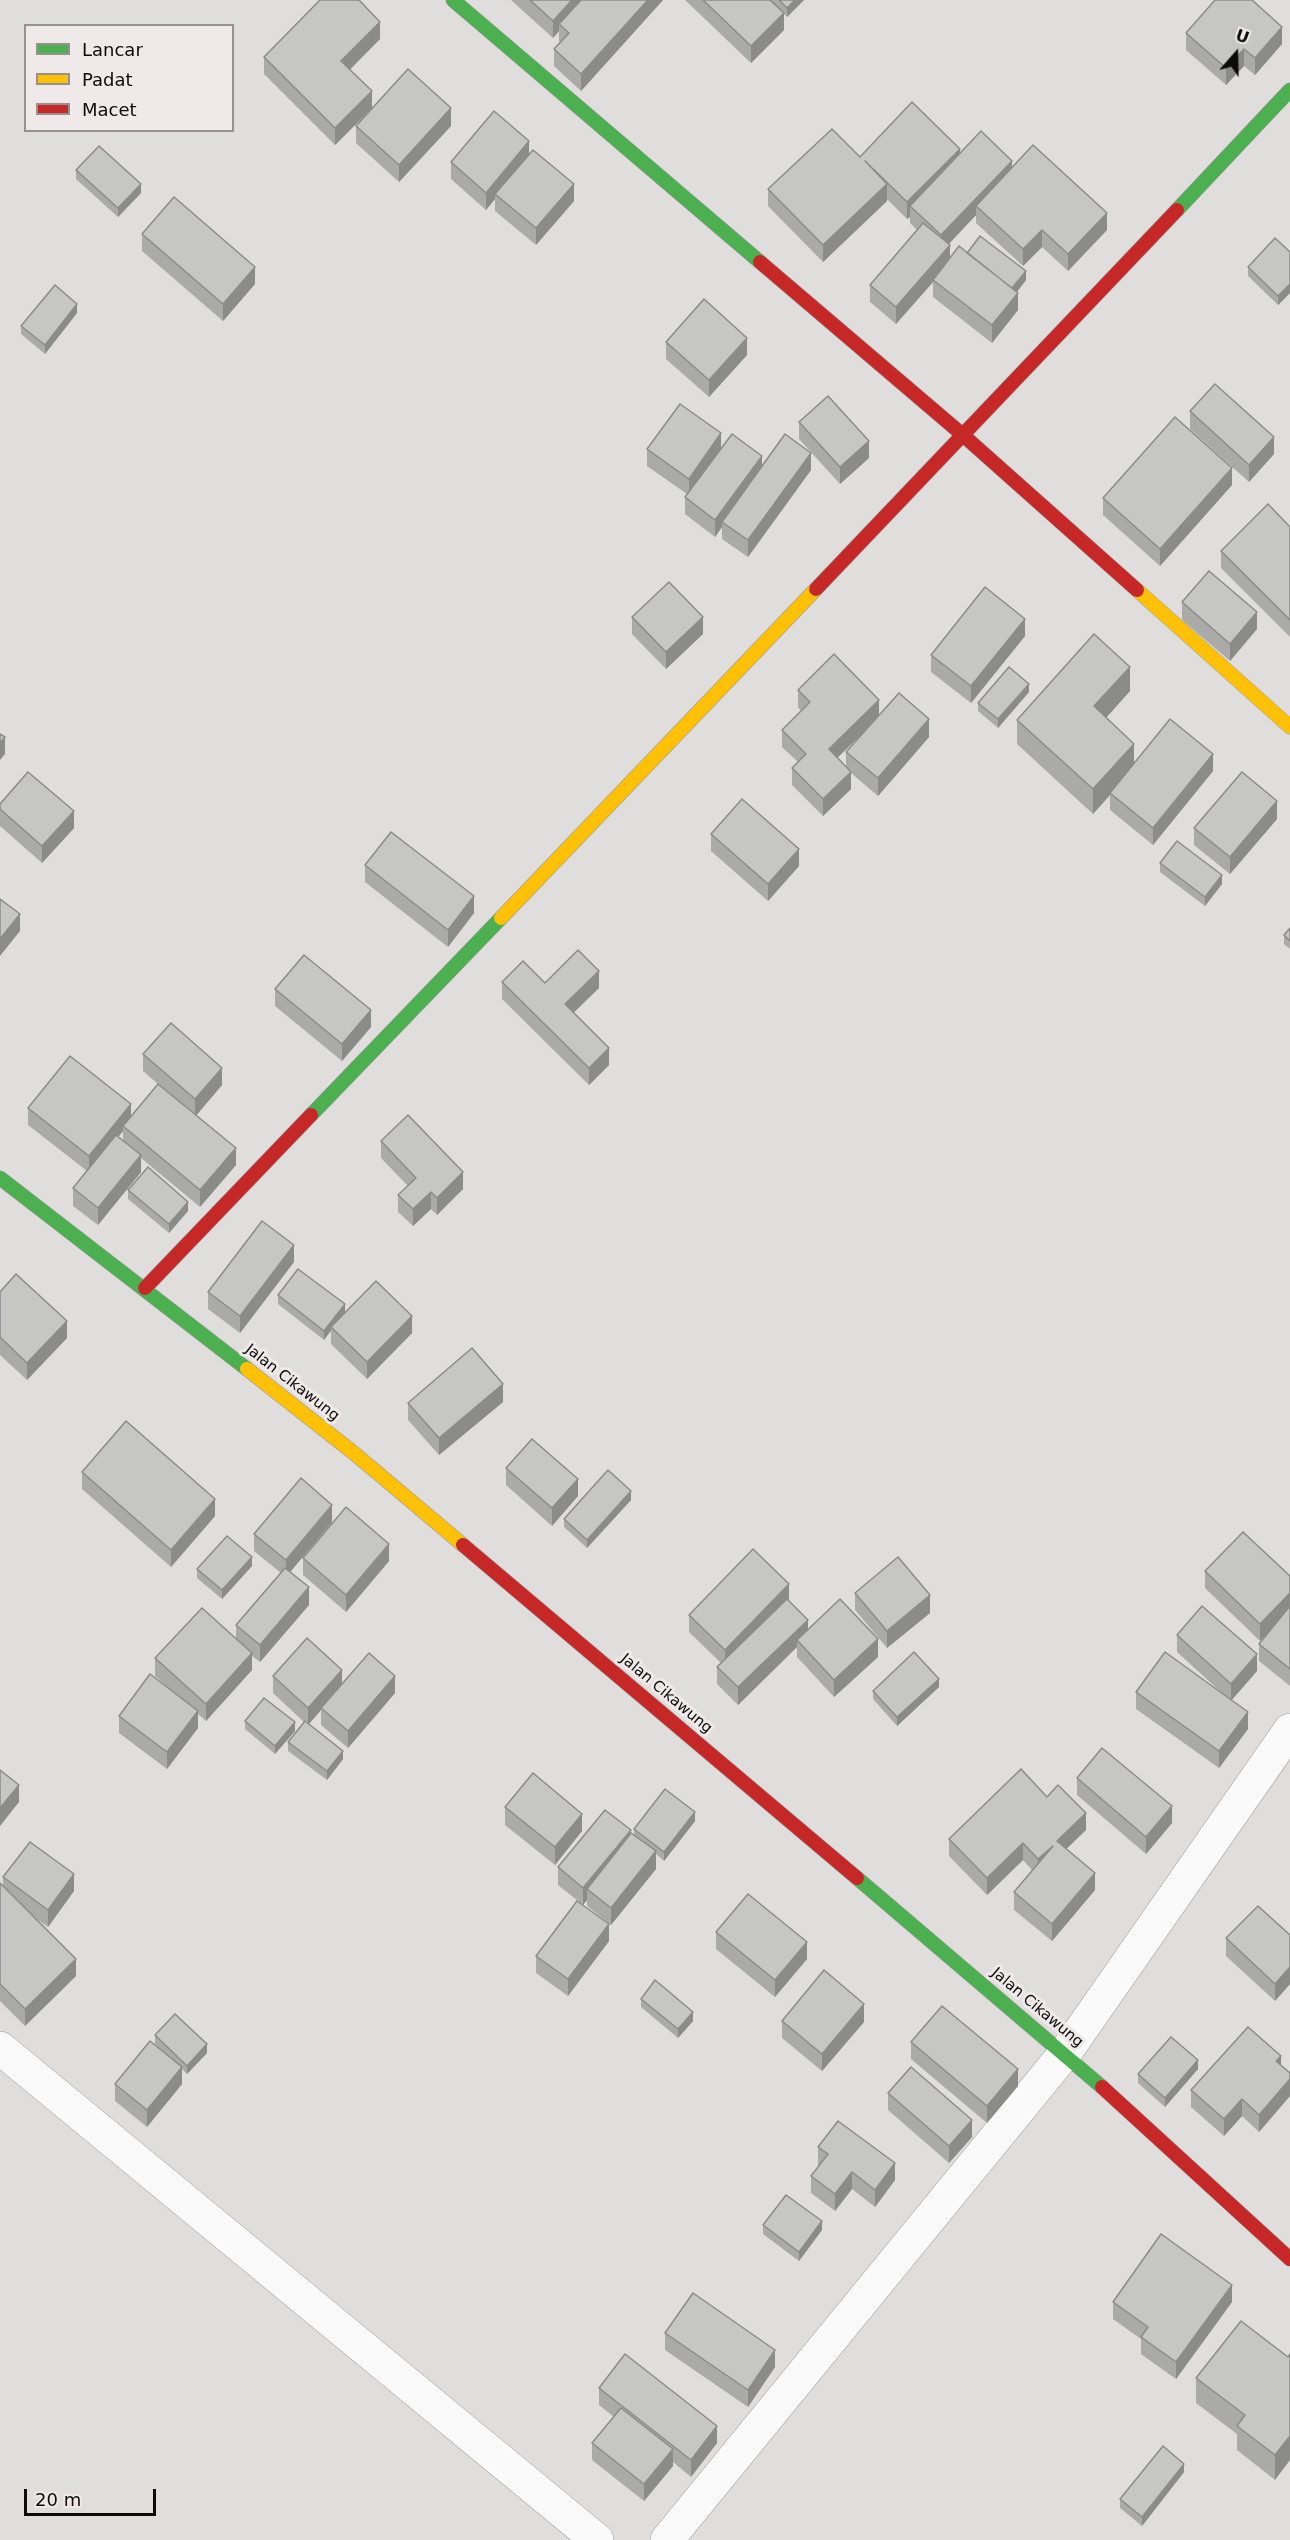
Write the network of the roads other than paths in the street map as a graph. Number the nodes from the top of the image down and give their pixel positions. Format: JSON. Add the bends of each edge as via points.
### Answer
{"nodes":[{"id":1,"x":453,"y":0,"type":"edge"},
{"id":2,"x":1290,"y":90,"type":"edge"},
{"id":3,"x":963,"y":436,"type":"junction"},
{"id":4,"x":1290,"y":727,"type":"edge"},
{"id":5,"x":0,"y":1178,"type":"edge"},
{"id":6,"x":145,"y":1288,"type":"junction"},
{"id":7,"x":1290,"y":1730,"type":"edge"},
{"id":8,"x":0,"y":2048,"type":"edge"},
{"id":9,"x":1065,"y":2052,"type":"junction"},
{"id":10,"x":1290,"y":2259,"type":"edge"},
{"id":11,"x":597,"y":2540,"type":"edge"},
{"id":12,"x":667,"y":2540,"type":"edge"}],
"edges":[{"from":1,"to":3,"type":"street"},
{"from":2,"to":3,"type":"street"},
{"from":3,"to":4,"type":"street"},
{"from":3,"to":6,"type":"street"},
{"from":5,"to":6,"type":"street","name":"Jalan Cikawung"},
{"from":6,"to":9,"type":"street","name":"Jalan Cikawung","via":[[355,1454]]},
{"from":7,"to":9,"type":"street"},
{"from":8,"to":11,"type":"street"},
{"from":9,"to":10,"type":"street","name":"Jalan Cikawung"},
{"from":9,"to":12,"type":"street"}]}
